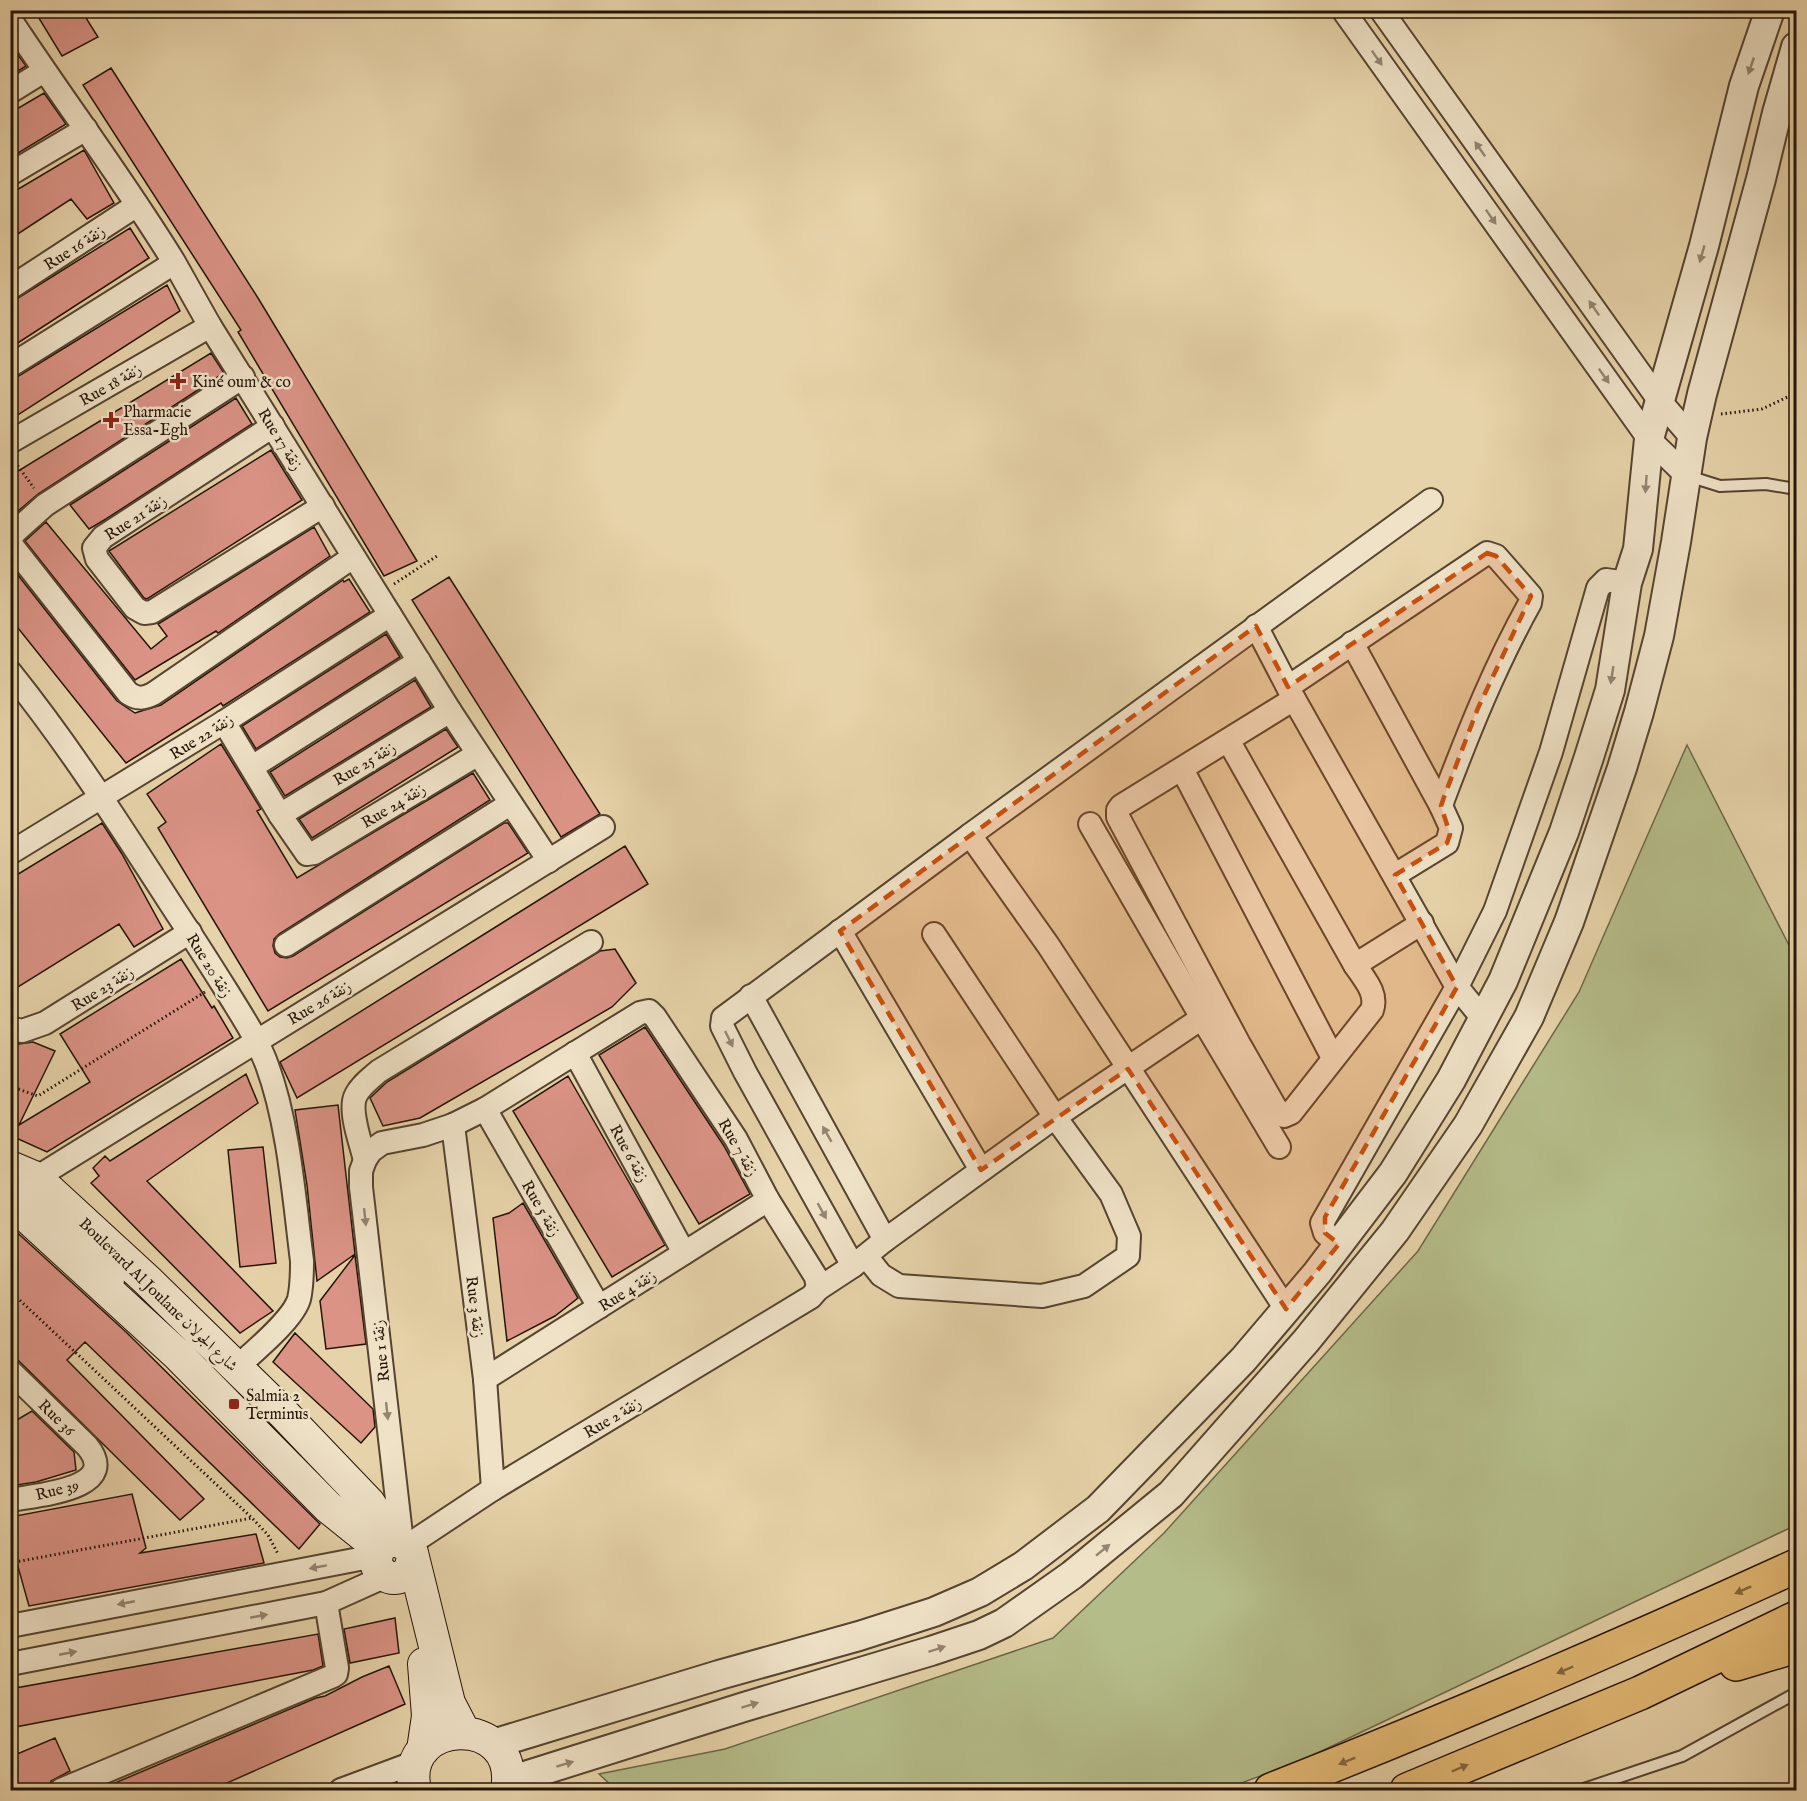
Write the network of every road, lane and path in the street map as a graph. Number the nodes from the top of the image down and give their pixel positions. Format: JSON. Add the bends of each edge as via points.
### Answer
{"nodes":[{"id":1,"x":1343,"y":10,"type":"edge"},
{"id":2,"x":1381,"y":10,"type":"edge"},
{"id":3,"x":1770,"y":10,"type":"edge"},
{"id":4,"x":11,"y":21,"type":"edge"},
{"id":5,"x":1797,"y":46,"type":"edge"},
{"id":6,"x":44,"y":71,"type":"junction"},
{"id":7,"x":10,"y":92,"type":"edge"},
{"id":8,"x":86,"y":129,"type":"junction"},
{"id":9,"x":10,"y":174,"type":"edge"},
{"id":10,"x":137,"y":205,"type":"junction"},
{"id":11,"x":174,"y":263,"type":"junction"},
{"id":12,"x":10,"y":288,"type":"edge"},
{"id":13,"x":210,"y":326,"type":"junction"},
{"id":14,"x":10,"y":366,"type":"edge"},
{"id":15,"x":243,"y":377,"type":"junction"},
{"id":16,"x":1797,"y":393,"type":"edge"},
{"id":17,"x":1659,"y":400,"type":"junction"},
{"id":18,"x":1695,"y":425,"type":"junction"},
{"id":19,"x":273,"y":426,"type":"junction"},
{"id":20,"x":1649,"y":439,"type":"junction"},
{"id":21,"x":10,"y":442,"type":"edge"},
{"id":22,"x":10,"y":455,"type":"edge"},
{"id":23,"x":1686,"y":475,"type":"junction"},
{"id":24,"x":1797,"y":489,"type":"edge"},
{"id":25,"x":1431,"y":500,"type":"dead end"},
{"id":26,"x":45,"y":505,"type":"junction"},
{"id":27,"x":323,"y":506,"type":"junction"},
{"id":28,"x":10,"y":541,"type":"edge"},
{"id":29,"x":437,"y":556,"type":"dead end"},
{"id":30,"x":353,"y":557,"type":"junction"},
{"id":31,"x":1628,"y":583,"type":"junction"},
{"id":32,"x":377,"y":594,"type":"junction"},
{"id":33,"x":390,"y":615,"type":"junction"},
{"id":34,"x":1256,"y":626,"type":"junction"},
{"id":35,"x":1352,"y":643,"type":"junction"},
{"id":36,"x":419,"y":661,"type":"junction"},
{"id":37,"x":10,"y":672,"type":"edge"},
{"id":38,"x":1291,"y":693,"type":"junction"},
{"id":39,"x":450,"y":711,"type":"junction"},
{"id":40,"x":224,"y":722,"type":"junction"},
{"id":41,"x":1228,"y":740,"type":"junction"},
{"id":42,"x":478,"y":753,"type":"junction"},
{"id":43,"x":252,"y":767,"type":"junction"},
{"id":44,"x":1182,"y":769,"type":"junction"},
{"id":45,"x":102,"y":797,"type":"junction"},
{"id":46,"x":510,"y":804,"type":"junction"},
{"id":47,"x":1441,"y":806,"type":"junction"},
{"id":48,"x":280,"y":815,"type":"junction"},
{"id":49,"x":1090,"y":824,"type":"dead end"},
{"id":50,"x":603,"y":827,"type":"dead end"},
{"id":51,"x":970,"y":835,"type":"junction"},
{"id":52,"x":10,"y":853,"type":"edge"},
{"id":53,"x":549,"y":861,"type":"junction"},
{"id":54,"x":1395,"y":875,"type":"junction"},
{"id":55,"x":1422,"y":922,"type":"junction"},
{"id":56,"x":840,"y":931,"type":"junction"},
{"id":57,"x":190,"y":932,"type":"junction"},
{"id":58,"x":934,"y":934,"type":"dead end"},
{"id":59,"x":591,"y":942,"type":"dead end"},
{"id":60,"x":286,"y":945,"type":"dead end"},
{"id":61,"x":1354,"y":965,"type":"junction"},
{"id":62,"x":221,"y":982,"type":"junction"},
{"id":63,"x":1457,"y":987,"type":"junction"},
{"id":64,"x":751,"y":996,"type":"junction"},
{"id":65,"x":1202,"y":1018,"type":"junction"},
{"id":66,"x":1484,"y":1020,"type":"junction"},
{"id":67,"x":10,"y":1028,"type":"edge"},
{"id":68,"x":257,"y":1040,"type":"junction"},
{"id":69,"x":575,"y":1053,"type":"junction"},
{"id":70,"x":1333,"y":1058,"type":"junction"},
{"id":71,"x":1128,"y":1069,"type":"junction"},
{"id":72,"x":10,"y":1086,"type":"edge"},
{"id":73,"x":485,"y":1109,"type":"junction"},
{"id":74,"x":1055,"y":1117,"type":"junction"},
{"id":75,"x":453,"y":1125,"type":"junction"},
{"id":76,"x":1279,"y":1147,"type":"dead end"},
{"id":77,"x":365,"y":1160,"type":"junction"},
{"id":78,"x":981,"y":1170,"type":"junction"},
{"id":79,"x":17,"y":1177,"type":"edge"},
{"id":80,"x":768,"y":1200,"type":"junction"},
{"id":81,"x":10,"y":1201,"type":"edge"},
{"id":82,"x":885,"y":1240,"type":"junction"},
{"id":83,"x":1339,"y":1244,"type":"junction"},
{"id":84,"x":684,"y":1253,"type":"junction"},
{"id":85,"x":860,"y":1261,"type":"junction"},
{"id":86,"x":131,"y":1287,"type":"dead end"},
{"id":87,"x":818,"y":1289,"type":"junction"},
{"id":88,"x":10,"y":1291,"type":"edge"},
{"id":89,"x":599,"y":1307,"type":"junction"},
{"id":90,"x":1286,"y":1308,"type":"junction"},
{"id":91,"x":236,"y":1368,"type":"junction"},
{"id":92,"x":10,"y":1371,"type":"edge"},
{"id":93,"x":485,"y":1379,"type":"junction"},
{"id":94,"x":20,"y":1395,"type":"edge"},
{"id":95,"x":95,"y":1468,"type":"joint"},
{"id":96,"x":493,"y":1489,"type":"junction"},
{"id":97,"x":10,"y":1500,"type":"edge"},
{"id":98,"x":345,"y":1506,"type":"dead end"},
{"id":99,"x":252,"y":1518,"type":"junction"},
{"id":100,"x":390,"y":1550,"type":"junction"},
{"id":101,"x":10,"y":1563,"type":"edge"},
{"id":102,"x":1797,"y":1566,"type":"edge"},
{"id":103,"x":285,"y":1573,"type":"junction"},
{"id":104,"x":326,"y":1604,"type":"junction"},
{"id":105,"x":1797,"y":1618,"type":"edge"},
{"id":106,"x":14,"y":1625,"type":"edge"},
{"id":107,"x":1797,"y":1647,"type":"edge"},
{"id":108,"x":19,"y":1662,"type":"edge"},
{"id":109,"x":1640,"y":1693,"type":"junction"},
{"id":110,"x":1797,"y":1693,"type":"edge"},
{"id":111,"x":464,"y":1732,"type":"junction"},
{"id":112,"x":493,"y":1744,"type":"junction"},
{"id":113,"x":418,"y":1768,"type":"edge"},
{"id":114,"x":508,"y":1786,"type":"edge"},
{"id":115,"x":61,"y":1791,"type":"edge"},
{"id":116,"x":341,"y":1791,"type":"edge"},
{"id":117,"x":1271,"y":1791,"type":"edge"},
{"id":118,"x":1407,"y":1791,"type":"edge"},
{"id":119,"x":1581,"y":1791,"type":"edge"}],
"edges":[{"from":1,"to":20,"type":"street","one_way":true},
{"from":17,"to":2,"type":"street","one_way":true},
{"from":3,"to":17,"type":"street","one_way":true,"via":[[1744,86],[1704,246]]},
{"from":4,"to":6,"type":"street","name":"Rue 17 زنقة"},
{"from":5,"to":18,"type":"street"},
{"from":6,"to":7,"type":"street"},
{"from":6,"to":8,"type":"street","name":"Rue 17 زنقة"},
{"from":8,"to":9,"type":"street"},
{"from":8,"to":10,"type":"street","name":"Rue 17 زنقة"},
{"from":10,"to":11,"type":"street","name":"Rue 17 زنقة"},
{"from":10,"to":12,"type":"street","name":"Rue 16 زنقة"},
{"from":11,"to":13,"type":"street","name":"Rue 17 زنقة"},
{"from":11,"to":14,"type":"street"},
{"from":13,"to":15,"type":"street","name":"Rue 17 زنقة"},
{"from":13,"to":21,"type":"street","name":"Rue 18 زنقة"},
{"from":15,"to":19,"type":"street","name":"Rue 17 زنقة"},
{"from":15,"to":26,"type":"street"},
{"from":16,"to":18,"type":"path","via":[[1762,409],[1722,414]]},
{"from":17,"to":18,"type":"street"},
{"from":17,"to":20,"type":"street"},
{"from":18,"to":23,"type":"street"},
{"from":19,"to":27,"type":"street","name":"Rue 17 زنقة"},
{"from":19,"to":27,"type":"street","name":"Rue 21 زنقة","via":[[103,537],[94,548],[97,559],[135,608],[152,612]]},
{"from":20,"to":23,"type":"street"},
{"from":20,"to":31,"type":"street","one_way":true,"via":[[1638,549]]},
{"from":22,"to":26,"type":"path"},
{"from":23,"to":24,"type":"lane","via":[[1720,486],[1766,484]]},
{"from":114,"to":23,"type":"street","one_way":true,"via":[[979,1635],[1018,1614],[1072,1575],[1171,1494],[1306,1341],[1395,1232],[1467,1125],[1530,1017],[1569,922],[1639,712],[1659,636]]},
{"from":25,"to":34,"type":"street"},
{"from":26,"to":28,"type":"street"},
{"from":27,"to":30,"type":"street","name":"Rue 17 زنقة"},
{"from":28,"to":30,"type":"street","via":[[123,687],[136,698],[153,694]]},
{"from":29,"to":32,"type":"path"},
{"from":30,"to":32,"type":"street","name":"Rue 17 زنقة"},
{"from":31,"to":63,"type":"street","via":[[1606,580],[1598,588],[1551,752],[1499,899]]},
{"from":31,"to":66,"type":"street","one_way":true,"via":[[1610,690],[1589,757],[1564,832]]},
{"from":32,"to":33,"type":"street","name":"Rue 17 زنقة"},
{"from":33,"to":36,"type":"street","name":"Rue 17 زنقة"},
{"from":33,"to":40,"type":"street","name":"Rue 22 زنقة"},
{"from":34,"to":38,"type":"street"},
{"from":34,"to":51,"type":"street"},
{"from":35,"to":38,"type":"street"},
{"from":35,"to":47,"type":"street"},
{"from":35,"to":47,"type":"street","via":[[1487,553],[1496,556],[1531,596],[1478,708]]},
{"from":36,"to":39,"type":"street","name":"Rue 17 زنقة"},
{"from":36,"to":43,"type":"street"},
{"from":37,"to":45,"type":"street","name":"Rue 20 زنقة"},
{"from":38,"to":41,"type":"street"},
{"from":38,"to":54,"type":"street"},
{"from":39,"to":42,"type":"street","name":"Rue 17 زنقة"},
{"from":39,"to":48,"type":"street","name":"Rue 25 زنقة"},
{"from":40,"to":43,"type":"street"},
{"from":40,"to":45,"type":"street","name":"Rue 22 زنقة"},
{"from":41,"to":44,"type":"street"},
{"from":41,"to":61,"type":"street"},
{"from":42,"to":46,"type":"street","name":"Rue 17 زنقة"},
{"from":42,"to":48,"type":"street","name":"Rue 24 زنقة","via":[[314,854],[307,854]]},
{"from":43,"to":48,"type":"street"},
{"from":44,"to":70,"type":"street"},
{"from":44,"to":70,"type":"street","via":[[1121,806],[1118,817],[1280,1113],[1291,1113]]},
{"from":45,"to":52,"type":"street","name":"Rue 22 زنقة"},
{"from":45,"to":57,"type":"street","name":"Rue 20 زنقة"},
{"from":46,"to":53,"type":"street","name":"Rue 17 زنقة"},
{"from":46,"to":60,"type":"street"},
{"from":47,"to":54,"type":"street","via":[[1451,828],[1447,843]]},
{"from":49,"to":65,"type":"street"},
{"from":50,"to":53,"type":"street","name":"Rue 26 زنقة"},
{"from":51,"to":56,"type":"street"},
{"from":51,"to":71,"type":"street","via":[[1048,945]]},
{"from":53,"to":68,"type":"street","name":"Rue 26 زنقة"},
{"from":54,"to":55,"type":"street"},
{"from":55,"to":61,"type":"street"},
{"from":55,"to":63,"type":"street"},
{"from":56,"to":64,"type":"street"},
{"from":56,"to":78,"type":"street"},
{"from":57,"to":62,"type":"street","name":"Rue 20 زنقة"},
{"from":57,"to":67,"type":"street","name":"Rue 23 زنقة","via":[[45,1023],[22,1030]]},
{"from":58,"to":74,"type":"street"},
{"from":59,"to":77,"type":"street","name":"Rue 1 زنقة","via":[[379,1071],[363,1085],[356,1093],[353,1110]]},
{"from":61,"to":70,"type":"street","via":[[1374,994],[1374,1002],[1372,1010]]},
{"from":62,"to":68,"type":"street","name":"Rue 20 زنقة"},
{"from":62,"to":72,"type":"path","via":[[38,1096]]},
{"from":63,"to":66,"type":"street"},
{"from":63,"to":83,"type":"street","via":[[1325,1216],[1325,1233]]},
{"from":82,"to":64,"type":"street","one_way":true},
{"from":64,"to":85,"type":"street","one_way":true,"via":[[723,1018],[722,1026],[745,1072]]},
{"from":65,"to":71,"type":"street","name":"Rue 2 زنقة"},
{"from":65,"to":76,"type":"street"},
{"from":66,"to":83,"type":"street","via":[[1393,1173]]},
{"from":68,"to":79,"type":"street","name":"Rue 26 زنقة"},
{"from":68,"to":91,"type":"street","name":"Rue 20 زنقة","via":[[284,1135],[302,1262],[298,1301],[284,1321]]},
{"from":69,"to":73,"type":"street"},
{"from":69,"to":80,"type":"street","name":"Rue 7 زنقة","via":[[649,1011],[736,1138]]},
{"from":69,"to":84,"type":"street","name":"Rue 6 زنقة"},
{"from":71,"to":74,"type":"street","name":"Rue 2 زنقة"},
{"from":71,"to":90,"type":"street"},
{"from":73,"to":75,"type":"street"},
{"from":73,"to":89,"type":"street","name":"Rue 5 زنقة"},
{"from":74,"to":78,"type":"street","name":"Rue 2 زنقة"},
{"from":74,"to":85,"type":"street","via":[[1111,1194],[1129,1236],[1128,1256],[1084,1286],[1042,1296],[899,1286]]},
{"from":75,"to":77,"type":"street","via":[[382,1143]]},
{"from":75,"to":93,"type":"street","name":"Rue 3 زنقة"},
{"from":77,"to":100,"type":"street","name":"Rue 1 زنقة","one_way":true,"via":[[362,1187]]},
{"from":78,"to":82,"type":"street","name":"Rue 2 زنقة"},
{"from":79,"to":86,"type":"lane","via":[[21,1188]]},
{"from":79,"to":91,"type":"main road","name":"Boulevard Al Joulane شارع الجولان","via":[[148,1281]]},
{"from":80,"to":84,"type":"street","name":"Rue 4 زنقة"},
{"from":80,"to":87,"type":"street","name":"Rue 7 زنقة","via":[[816,1277]]},
{"from":81,"to":100,"type":"main road","name":"Boulevard Al Joulane شارع الجولان","via":[[178,1355],[328,1507]]},
{"from":82,"to":85,"type":"street","name":"Rue 2 زنقة"},
{"from":83,"to":90,"type":"street"},
{"from":84,"to":89,"type":"street","name":"Rue 4 زنقة"},
{"from":85,"to":87,"type":"street","name":"Rue 2 زنقة"},
{"from":87,"to":96,"type":"street","name":"Rue 2 زنقة","via":[[812,1297]]},
{"from":88,"to":99,"type":"path"},
{"from":89,"to":93,"type":"street","name":"Rue 4 زنقة"},
{"from":90,"to":112,"type":"street","via":[[1227,1377],[1098,1509],[1048,1549],[980,1592],[934,1612],[859,1636]]},
{"from":91,"to":100,"type":"main road","name":"Boulevard Al Joulane شارع الجولان","via":[[369,1503]]},
{"from":92,"to":94,"type":"street","name":"Rue 36"},
{"from":93,"to":96,"type":"street","name":"Rue 3 زنقة"},
{"from":94,"to":95,"type":"street","name":"Rue 36","via":[[90,1449]]},
{"from":95,"to":97,"type":"street","name":"Rue 39","via":[[88,1480],[77,1486]]},
{"from":96,"to":100,"type":"street","name":"Rue 2 زنقة"},
{"from":98,"to":100,"type":"lane"},
{"from":99,"to":101,"type":"path"},
{"from":99,"to":103,"type":"path","via":[[268,1535]]},
{"from":100,"to":103,"type":"street","one_way":true},
{"from":100,"to":104,"type":"street"},
{"from":100,"to":111,"type":"main road","via":[[448,1703]]},
{"from":100,"to":113,"type":"main road","via":[[414,1609],[420,1638],[428,1716]]},
{"from":102,"to":117,"type":"highway","one_way":true,"via":[[1603,1654]]},
{"from":103,"to":106,"type":"street","one_way":true},
{"from":108,"to":104,"type":"street","one_way":true},
{"from":104,"to":115,"type":"street","via":[[336,1674]]},
{"from":105,"to":109,"type":"highway"},
{"from":106,"to":108,"type":"street"},
{"from":107,"to":109,"type":"highway"},
{"from":118,"to":109,"type":"highway","one_way":true},
{"from":110,"to":119,"type":"lane","via":[[1682,1756]]},
{"from":111,"to":112,"type":"main road"},
{"from":111,"to":113,"type":"main road","via":[[448,1733],[434,1740]]},
{"from":112,"to":114,"type":"main road","via":[[507,1767]]},
{"from":113,"to":116,"type":"street"}]}
